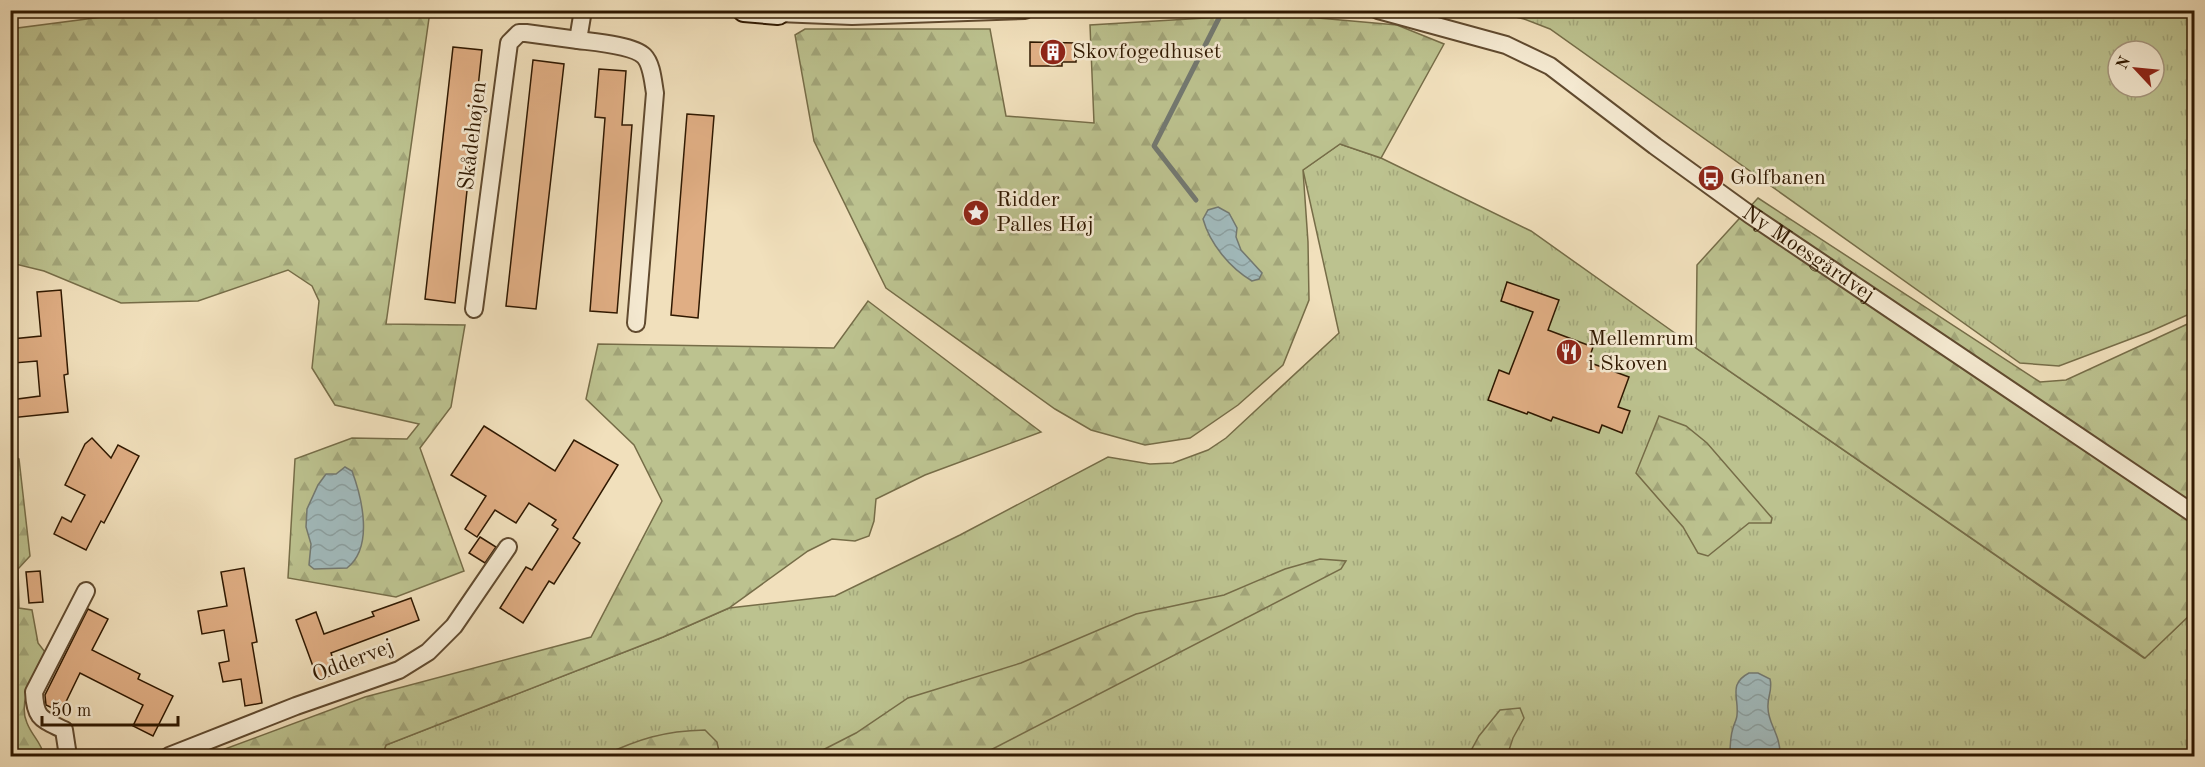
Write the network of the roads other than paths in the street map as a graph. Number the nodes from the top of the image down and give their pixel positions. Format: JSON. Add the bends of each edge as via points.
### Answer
{"nodes":[{"id":1,"x":583,"y":10,"type":"edge"},
{"id":2,"x":744,"y":10,"type":"edge"},
{"id":3,"x":1025,"y":10,"type":"edge"},
{"id":4,"x":1378,"y":10,"type":"edge"},
{"id":5,"x":778,"y":13,"type":"joint"},
{"id":6,"x":578,"y":40,"type":"junction"},
{"id":7,"x":474,"y":309,"type":"dead end"},
{"id":8,"x":636,"y":323,"type":"dead end"},
{"id":9,"x":2194,"y":514,"type":"edge"},
{"id":10,"x":508,"y":547,"type":"dead end"},
{"id":11,"x":86,"y":591,"type":"dead end"},
{"id":12,"x":68,"y":756,"type":"edge"},
{"id":13,"x":169,"y":756,"type":"edge"}],
"edges":[{"from":1,"to":6,"type":"street"},
{"from":2,"to":5,"type":"street"},
{"from":3,"to":5,"type":"street","via":[[852,16]]},
{"from":4,"to":9,"type":"street","name":"Ny Moesgårdvej","via":[[1506,45],[1550,66],[1749,214]]},
{"from":6,"to":7,"type":"street","name":"Skådehøjen","via":[[519,33],[509,43]]},
{"from":6,"to":8,"type":"street","name":"Skådehøjen","via":[[643,55],[655,93]]},
{"from":10,"to":13,"type":"street","name":"Oddervej","via":[[454,626],[428,652],[399,670]]},
{"from":11,"to":12,"type":"street","via":[[34,692],[35,708],[41,719],[64,730]]}]}
